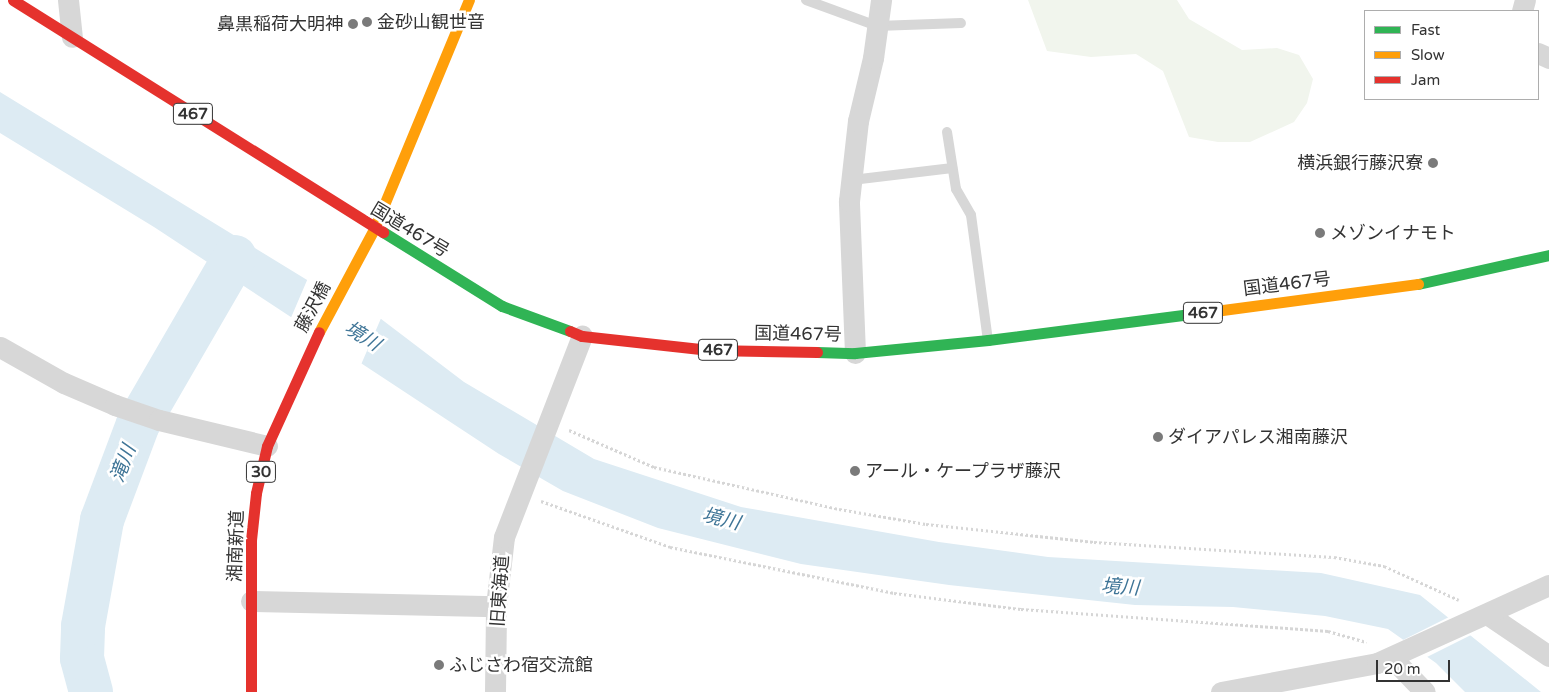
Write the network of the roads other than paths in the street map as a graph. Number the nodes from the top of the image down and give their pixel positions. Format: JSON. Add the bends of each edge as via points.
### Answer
{"nodes":[{"id":1,"x":12,"y":0,"type":"edge"},
{"id":2,"x":68,"y":0,"type":"edge"},
{"id":3,"x":469,"y":0,"type":"edge"},
{"id":4,"x":806,"y":0,"type":"edge"},
{"id":5,"x":881,"y":0,"type":"edge"},
{"id":6,"x":961,"y":23,"type":"dead end"},
{"id":7,"x":877,"y":26,"type":"junction"},
{"id":8,"x":72,"y":37,"type":"junction"},
{"id":9,"x":947,"y":132,"type":"dead end"},
{"id":10,"x":952,"y":168,"type":"junction"},
{"id":11,"x":852,"y":180,"type":"junction"},
{"id":12,"x":374,"y":229,"type":"junction"},
{"id":13,"x":1549,"y":255,"type":"edge"},
{"id":14,"x":582,"y":336,"type":"junction"},
{"id":15,"x":988,"y":340,"type":"junction"},
{"id":16,"x":0,"y":346,"type":"edge"},
{"id":17,"x":310,"y":352,"type":"joint"},
{"id":18,"x":855,"y":353,"type":"junction"},
{"id":19,"x":267,"y":446,"type":"junction"},
{"id":20,"x":1549,"y":585,"type":"edge"},
{"id":21,"x":251,"y":601,"type":"junction"},
{"id":22,"x":496,"y":606,"type":"junction"},
{"id":23,"x":1480,"y":616,"type":"junction"},
{"id":24,"x":1549,"y":656,"type":"edge"},
{"id":25,"x":1392,"y":658,"type":"junction"},
{"id":26,"x":1275,"y":687,"type":"edge"},
{"id":27,"x":251,"y":692,"type":"edge"},
{"id":28,"x":495,"y":692,"type":"edge"},
{"id":29,"x":1221,"y":692,"type":"edge"},
{"id":30,"x":1425,"y":692,"type":"edge"}],
"edges":[{"from":1,"to":8,"type":"main road","name":"国道467号","number":"467"},
{"from":2,"to":8,"type":"street"},
{"from":3,"to":12,"type":"main road","number":"30"},
{"from":4,"to":7,"type":"lane"},
{"from":5,"to":7,"type":"street"},
{"from":6,"to":7,"type":"lane"},
{"from":7,"to":11,"type":"street","via":[[858,121]]},
{"from":8,"to":12,"type":"main road","name":"国道467号","number":"467"},
{"from":9,"to":10,"type":"lane"},
{"from":10,"to":11,"type":"lane"},
{"from":10,"to":15,"type":"lane","via":[[956,189],[971,215]]},
{"from":11,"to":18,"type":"street","via":[[849,201]]},
{"from":12,"to":14,"type":"main road","name":"国道467号","number":"467","via":[[502,306]]},
{"from":12,"to":17,"type":"main road","name":"藤沢橋","number":"30"},
{"from":13,"to":15,"type":"main road","name":"国道467号","number":"467","via":[[1404,287]]},
{"from":14,"to":18,"type":"main road","name":"国道467号","number":"467","via":[[709,350]]},
{"from":14,"to":22,"type":"street","name":"旧東海道","via":[[504,537]]},
{"from":15,"to":18,"type":"main road","name":"国道467号","number":"467"},
{"from":16,"to":19,"type":"street","via":[[64,383],[133,411]]},
{"from":17,"to":19,"type":"main road","name":"湘南新道","number":"30"},
{"from":19,"to":21,"type":"main road","name":"湘南新道","number":"30","via":[[256,493],[251,540]]},
{"from":20,"to":23,"type":"street"},
{"from":21,"to":22,"type":"street"},
{"from":21,"to":27,"type":"main road","name":"湘南新道","number":"30"},
{"from":22,"to":28,"type":"street","name":"旧東海道"},
{"from":23,"to":24,"type":"street"},
{"from":23,"to":25,"type":"street"},
{"from":25,"to":26,"type":"street"},
{"from":25,"to":30,"type":"street"},
{"from":26,"to":29,"type":"street"}]}
